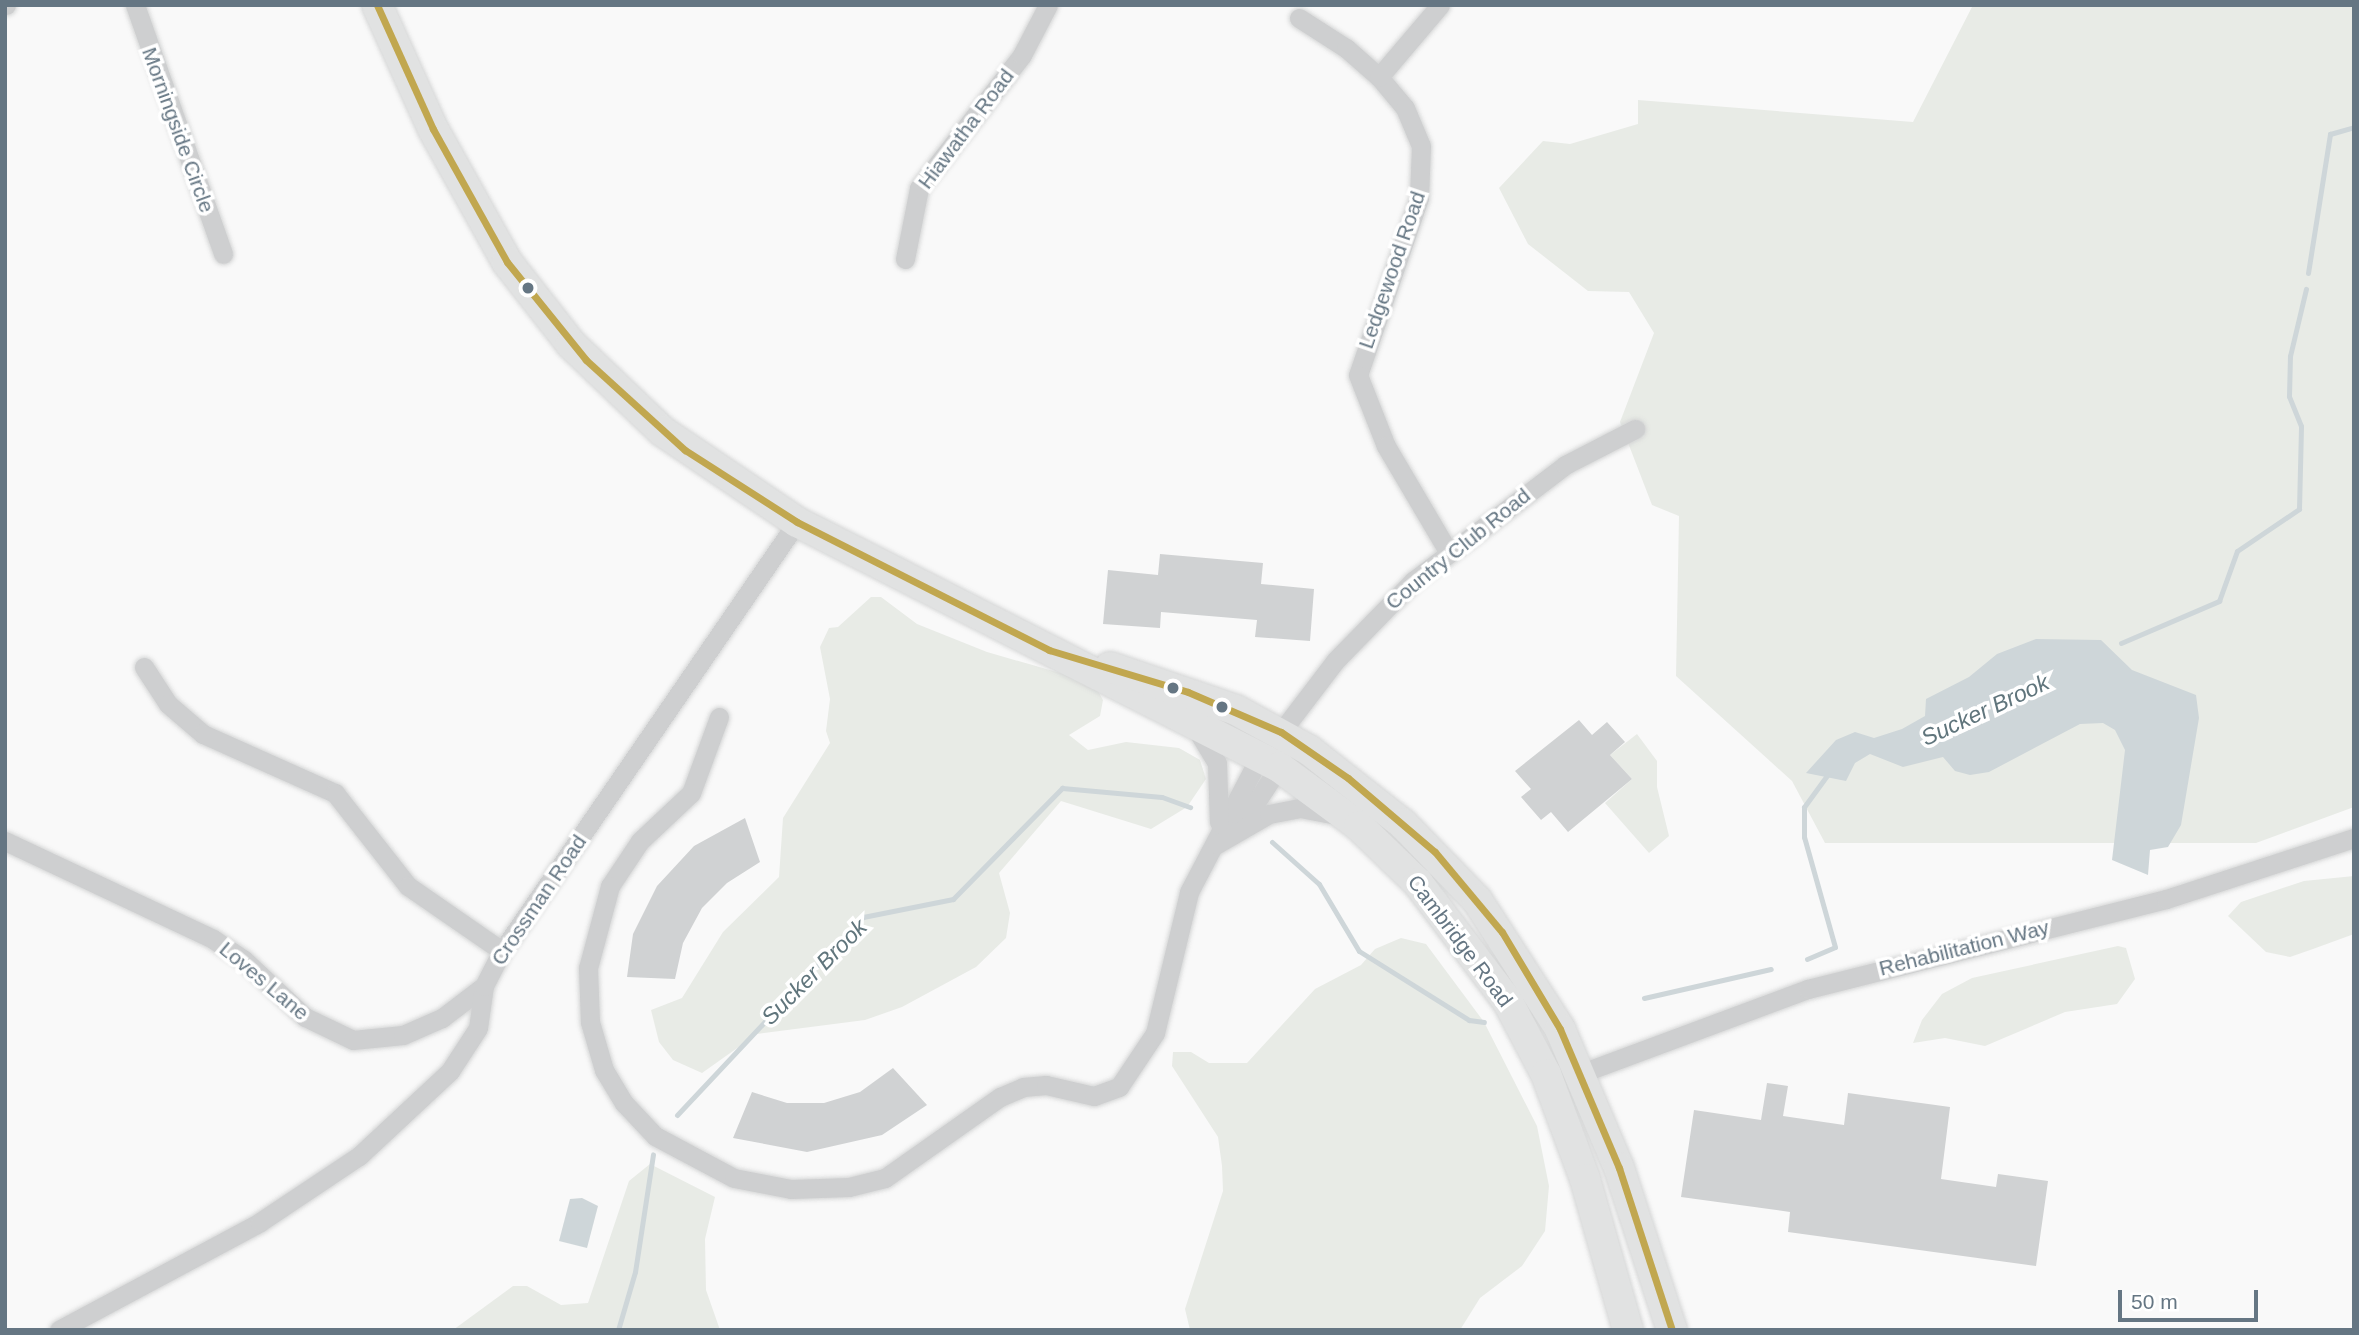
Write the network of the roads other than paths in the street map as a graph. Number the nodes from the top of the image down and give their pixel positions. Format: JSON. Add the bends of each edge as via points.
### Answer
{"nodes":[{"id":1,"x":135,"y":5,"type":"edge"},
{"id":2,"x":377,"y":5,"type":"edge"},
{"id":3,"x":1048,"y":5,"type":"edge"},
{"id":4,"x":1440,"y":5,"type":"edge"},
{"id":5,"x":1299,"y":18,"type":"dead end"},
{"id":6,"x":1378,"y":77,"type":"junction"},
{"id":7,"x":223,"y":254,"type":"dead end"},
{"id":8,"x":905,"y":260,"type":"dead end"},
{"id":9,"x":1635,"y":429,"type":"dead end"},
{"id":10,"x":797,"y":522,"type":"junction"},
{"id":11,"x":1448,"y":553,"type":"junction"},
{"id":12,"x":1049,"y":650,"type":"junction"},
{"id":13,"x":144,"y":667,"type":"dead end"},
{"id":14,"x":719,"y":717,"type":"dead end"},
{"id":15,"x":1185,"y":719,"type":"junction"},
{"id":16,"x":1281,"y":732,"type":"junction"},
{"id":17,"x":1270,"y":762,"type":"junction"},
{"id":18,"x":1238,"y":828,"type":"junction"},
{"id":19,"x":2354,"y":838,"type":"edge"},
{"id":20,"x":5,"y":841,"type":"edge"},
{"id":21,"x":1217,"y":844,"type":"junction"},
{"id":22,"x":1380,"y":844,"type":"junction"},
{"id":23,"x":502,"y":950,"type":"junction"},
{"id":24,"x":484,"y":986,"type":"junction"},
{"id":25,"x":1579,"y":1074,"type":"junction"},
{"id":26,"x":1658,"y":1290,"type":"junction"},
{"id":27,"x":1624,"y":1316,"type":"edge"},
{"id":28,"x":59,"y":1330,"type":"edge"},
{"id":29,"x":1672,"y":1330,"type":"edge"}],
"edges":[{"from":1,"to":7,"type":"street","name":"Morningside Circle"},
{"from":2,"to":10,"type":"highway","name":"Cambridge Road","via":[[486,228],[571,344],[685,450]]},
{"from":3,"to":8,"type":"street","name":"Hiawatha Road","via":[[1022,55],[919,188]]},
{"from":4,"to":6,"type":"street"},
{"from":5,"to":6,"type":"street","name":"Ledgewood Road","via":[[1351,51]]},
{"from":6,"to":11,"type":"street","name":"Ledgewood Road","via":[[1415,126],[1423,177],[1360,362],[1359,380],[1386,446]]},
{"from":9,"to":11,"type":"street","name":"Country Club Road","via":[[1565,465]]},
{"from":10,"to":12,"type":"highway","name":"Cambridge Road"},
{"from":10,"to":23,"type":"street","name":"Crossman Road"},
{"from":11,"to":16,"type":"street","name":"Country Club Road","via":[[1360,634]]},
{"from":12,"to":15,"type":"highway","name":"Cambridge Road"},
{"from":12,"to":16,"type":"highway","name":"Cambridge Road","via":[[1188,692]]},
{"from":13,"to":23,"type":"street","via":[[168,704],[203,734],[335,793],[408,886]]},
{"from":14,"to":21,"type":"street","via":[[691,793],[639,841],[616,873],[595,929],[587,994],[604,1070],[638,1121],[691,1159],[759,1185],[820,1190],[885,1178],[1016,1089],[1046,1085],[1094,1096],[1119,1087],[1155,1033],[1182,913]]},
{"from":15,"to":17,"type":"highway","name":"Cambridge Road"},
{"from":15,"to":21,"type":"street","via":[[1216,759]]},
{"from":16,"to":17,"type":"highway"},
{"from":16,"to":25,"type":"highway","name":"Cambridge Road","via":[[1348,778],[1455,874],[1530,976]]},
{"from":17,"to":18,"type":"street"},
{"from":17,"to":21,"type":"street","via":[[1238,791]]},
{"from":17,"to":22,"type":"highway","name":"Cambridge Road"},
{"from":18,"to":21,"type":"street"},
{"from":18,"to":22,"type":"street","via":[[1269,814],[1314,808]]},
{"from":19,"to":25,"type":"street","name":"Rehabilitation Way","via":[[2166,899],[1808,989]]},
{"from":20,"to":24,"type":"street","name":"Loves Lane","via":[[220,944],[306,1017],[345,1038],[373,1041],[403,1035],[442,1018]]},
{"from":22,"to":27,"type":"highway","name":"Cambridge Road","via":[[1450,921],[1524,1030],[1568,1127]]},
{"from":23,"to":24,"type":"street","name":"Crossman Road"},
{"from":24,"to":28,"type":"street","name":"Crossman Road","via":[[478,1028],[462,1056],[378,1140],[260,1222]]},
{"from":25,"to":26,"type":"highway","name":"Cambridge Road","via":[[1619,1168]]},
{"from":26,"to":27,"type":"highway"},
{"from":26,"to":29,"type":"highway","name":"Cambridge Road"}]}
